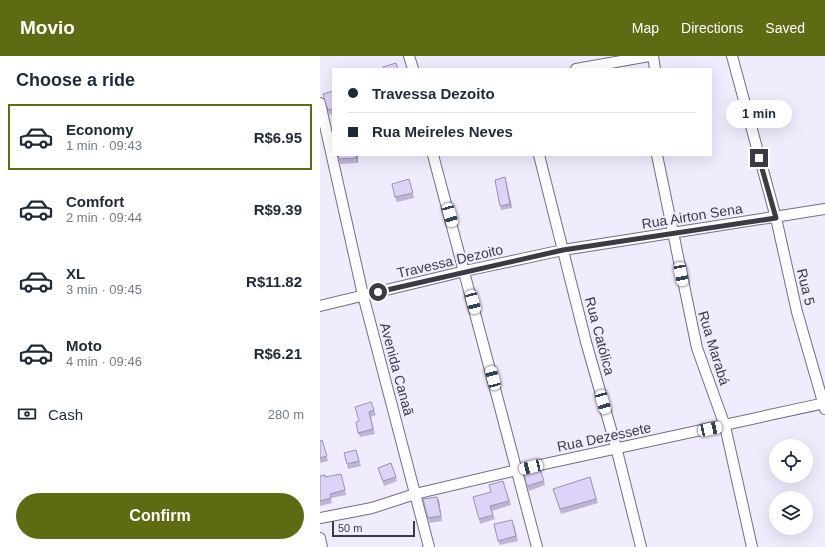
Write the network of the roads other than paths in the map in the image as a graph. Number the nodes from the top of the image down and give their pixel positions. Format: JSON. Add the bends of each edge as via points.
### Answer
{"nodes":[{"id":1,"x":409,"y":56,"type":"edge"},
{"id":2,"x":649,"y":56,"type":"edge"},
{"id":3,"x":653,"y":56,"type":"edge"},
{"id":4,"x":732,"y":56,"type":"edge"},
{"id":5,"x":413,"y":68,"type":"edge"},
{"id":6,"x":582,"y":68,"type":"edge"},
{"id":7,"x":655,"y":68,"type":"edge"},
{"id":8,"x":320,"y":103,"type":"edge"},
{"id":9,"x":326,"y":124,"type":"edge"},
{"id":10,"x":332,"y":152,"type":"edge"},
{"id":11,"x":333,"y":156,"type":"edge"},
{"id":12,"x":433,"y":156,"type":"edge"},
{"id":13,"x":539,"y":156,"type":"edge"},
{"id":14,"x":657,"y":156,"type":"edge"},
{"id":15,"x":825,"y":209,"type":"edge"},
{"id":16,"x":776,"y":218,"type":"junction"},
{"id":17,"x":674,"y":233,"type":"junction"},
{"id":18,"x":563,"y":250,"type":"junction"},
{"id":19,"x":465,"y":271,"type":"junction"},
{"id":20,"x":363,"y":295,"type":"junction"},
{"id":21,"x":320,"y":306,"type":"edge"},
{"id":22,"x":824,"y":405,"type":"edge"},
{"id":23,"x":725,"y":426,"type":"junction"},
{"id":24,"x":616,"y":447,"type":"junction"},
{"id":25,"x":517,"y":470,"type":"junction"},
{"id":26,"x":415,"y":494,"type":"junction"},
{"id":27,"x":320,"y":518,"type":"edge"},
{"id":28,"x":320,"y":538,"type":"edge"},
{"id":29,"x":322,"y":547,"type":"edge"},
{"id":30,"x":429,"y":547,"type":"edge"},
{"id":31,"x":537,"y":547,"type":"edge"},
{"id":32,"x":641,"y":547,"type":"edge"},
{"id":33,"x":752,"y":547,"type":"edge"}],
"edges":[{"from":1,"to":5,"type":"street"},
{"from":2,"to":6,"type":"street"},
{"from":3,"to":7,"type":"street"},
{"from":4,"to":16,"type":"street","name":"Rua 5"},
{"from":8,"to":9,"type":"street","name":"Avenida Canaã"},
{"from":9,"to":10,"type":"street","name":"Avenida Canaã"},
{"from":11,"to":20,"type":"street","name":"Avenida Canaã"},
{"from":12,"to":19,"type":"street"},
{"from":13,"to":18,"type":"street","name":"Rua Católica"},
{"from":14,"to":17,"type":"street","name":"Rua Marabá"},
{"from":15,"to":16,"type":"street","name":"Rua Airton Sena"},
{"from":16,"to":17,"type":"street","name":"Rua Airton Sena"},
{"from":16,"to":22,"type":"street","name":"Rua 5","via":[[797,312]]},
{"from":17,"to":18,"type":"street","name":"Rua Airton Sena"},
{"from":17,"to":23,"type":"street","name":"Rua Marabá","via":[[697,348]]},
{"from":18,"to":19,"type":"street","name":"Travessa Dezoito"},
{"from":18,"to":24,"type":"street","name":"Rua Católica"},
{"from":19,"to":20,"type":"street","name":"Travessa Dezoito"},
{"from":19,"to":25,"type":"street"},
{"from":20,"to":21,"type":"street","name":"Travessa Dezoito"},
{"from":20,"to":26,"type":"street","name":"Avenida Canaã"},
{"from":22,"to":23,"type":"street","name":"Rua Dezessete"},
{"from":23,"to":24,"type":"street","name":"Rua Dezessete"},
{"from":23,"to":33,"type":"street","name":"Rua Marabá"},
{"from":24,"to":25,"type":"street","name":"Rua Dezessete"},
{"from":24,"to":32,"type":"street","name":"Rua Católica"},
{"from":25,"to":26,"type":"street","name":"Rua Dezessete"},
{"from":25,"to":31,"type":"street"},
{"from":26,"to":27,"type":"street","name":"Rua Dezessete","via":[[372,508]]},
{"from":26,"to":30,"type":"street","name":"Avenida Canaã"},
{"from":28,"to":29,"type":"street"}]}
